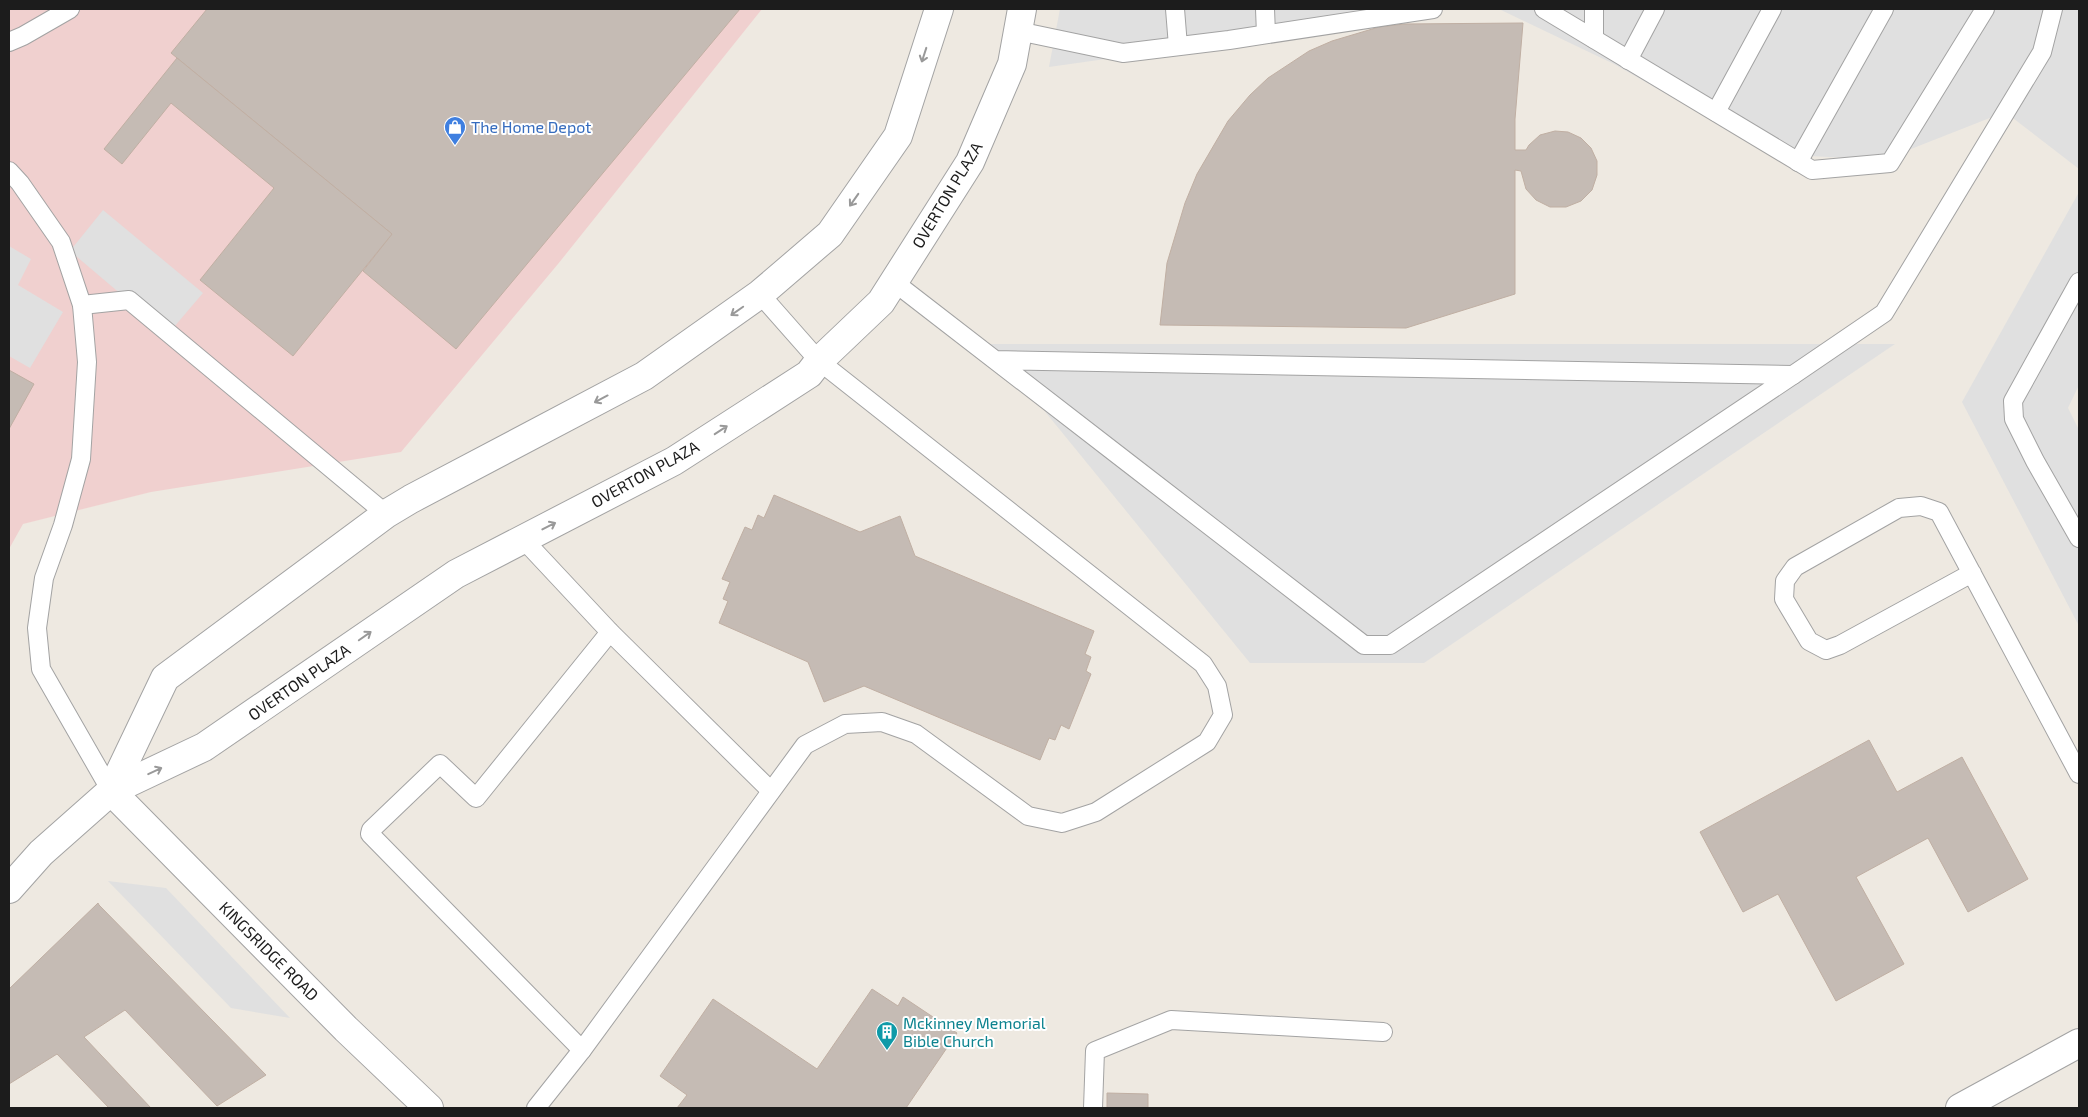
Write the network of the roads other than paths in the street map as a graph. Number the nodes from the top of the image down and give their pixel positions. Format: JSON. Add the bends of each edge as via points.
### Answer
{"nodes":[{"id":1,"x":70,"y":9,"type":"edge"},
{"id":2,"x":939,"y":9,"type":"edge"},
{"id":3,"x":1176,"y":9,"type":"edge"},
{"id":4,"x":1265,"y":9,"type":"edge"},
{"id":5,"x":1433,"y":9,"type":"edge"},
{"id":6,"x":1544,"y":9,"type":"edge"},
{"id":7,"x":1594,"y":9,"type":"edge"},
{"id":8,"x":1656,"y":9,"type":"edge"},
{"id":9,"x":1772,"y":9,"type":"edge"},
{"id":10,"x":1884,"y":9,"type":"edge"},
{"id":11,"x":1985,"y":9,"type":"edge"},
{"id":12,"x":2053,"y":9,"type":"edge"},
{"id":13,"x":1363,"y":14,"type":"edge"},
{"id":14,"x":1020,"y":20,"type":"edge"},
{"id":15,"x":1266,"y":34,"type":"junction"},
{"id":16,"x":1594,"y":39,"type":"junction"},
{"id":17,"x":9,"y":42,"type":"edge"},
{"id":18,"x":1178,"y":46,"type":"junction"},
{"id":19,"x":1628,"y":60,"type":"junction"},
{"id":20,"x":1716,"y":112,"type":"junction"},
{"id":21,"x":1798,"y":162,"type":"junction"},
{"id":22,"x":9,"y":171,"type":"edge"},
{"id":23,"x":894,"y":282,"type":"junction"},
{"id":24,"x":2079,"y":282,"type":"edge"},
{"id":25,"x":760,"y":294,"type":"junction"},
{"id":26,"x":82,"y":305,"type":"junction"},
{"id":27,"x":995,"y":360,"type":"junction"},
{"id":28,"x":819,"y":361,"type":"junction"},
{"id":29,"x":1793,"y":375,"type":"junction"},
{"id":30,"x":386,"y":514,"type":"junction"},
{"id":31,"x":2079,"y":538,"type":"edge"},
{"id":32,"x":522,"y":539,"type":"junction"},
{"id":33,"x":1972,"y":573,"type":"junction"},
{"id":34,"x":610,"y":632,"type":"junction"},
{"id":35,"x":2079,"y":774,"type":"edge"},
{"id":36,"x":771,"y":791,"type":"junction"},
{"id":37,"x":111,"y":792,"type":"junction"},
{"id":38,"x":9,"y":888,"type":"edge"},
{"id":39,"x":1383,"y":1032,"type":"dead end"},
{"id":40,"x":2079,"y":1043,"type":"edge"},
{"id":41,"x":582,"y":1050,"type":"junction"},
{"id":42,"x":429,"y":1108,"type":"edge"},
{"id":43,"x":536,"y":1108,"type":"edge"},
{"id":44,"x":1093,"y":1108,"type":"edge"},
{"id":45,"x":1960,"y":1108,"type":"edge"}],
"edges":[{"from":1,"to":17,"type":"lane"},
{"from":2,"to":25,"type":"street","name":"OVERTON PLAZA","one_way":true,"via":[[898,136],[830,234]]},
{"from":3,"to":18,"type":"lane"},
{"from":4,"to":15,"type":"lane"},
{"from":5,"to":13,"type":"lane"},
{"from":6,"to":16,"type":"lane"},
{"from":7,"to":16,"type":"lane"},
{"from":8,"to":19,"type":"lane"},
{"from":9,"to":20,"type":"lane"},
{"from":10,"to":21,"type":"lane"},
{"from":11,"to":21,"type":"lane","via":[[1890,163],[1812,170]]},
{"from":12,"to":29,"type":"lane","via":[[2042,52],[1884,313]]},
{"from":13,"to":15,"type":"lane"},
{"from":14,"to":18,"type":"lane","via":[[1122,53]]},
{"from":14,"to":23,"type":"street","name":"OVERTON PLAZA","via":[[1012,64],[970,162]]},
{"from":15,"to":18,"type":"lane"},
{"from":16,"to":19,"type":"lane"},
{"from":19,"to":20,"type":"lane"},
{"from":20,"to":21,"type":"lane"},
{"from":22,"to":26,"type":"lane","via":[[61,242]]},
{"from":23,"to":27,"type":"lane"},
{"from":23,"to":28,"type":"street","name":"OVERTON PLAZA","via":[[881,302]]},
{"from":24,"to":31,"type":"lane","via":[[2013,402],[2014,419]]},
{"from":25,"to":28,"type":"lane"},
{"from":25,"to":30,"type":"street","name":"OVERTON PLAZA","one_way":true,"via":[[644,376]]},
{"from":26,"to":30,"type":"lane","via":[[129,300]]},
{"from":26,"to":37,"type":"lane","via":[[87,362],[81,459],[44,578],[37,628],[41,668]]},
{"from":27,"to":29,"type":"lane"},
{"from":27,"to":29,"type":"lane","via":[[1364,645],[1390,645]]},
{"from":32,"to":28,"type":"street","name":"OVERTON PLAZA","one_way":true,"via":[[674,461],[809,374]]},
{"from":28,"to":36,"type":"lane","via":[[1203,664],[1218,686],[1223,715],[1207,742],[1096,812],[1062,823],[1028,816],[916,734],[882,722],[845,724],[805,745]]},
{"from":30,"to":37,"type":"street","name":"OVERTON PLAZA","via":[[165,678]]},
{"from":32,"to":34,"type":"lane"},
{"from":37,"to":32,"type":"street","name":"OVERTON PLAZA","one_way":true,"via":[[204,747],[456,574]]},
{"from":33,"to":33,"type":"lane","via":[[1939,512],[1921,506],[1899,508],[1795,567],[1785,581],[1784,599],[1809,641],[1826,650]]},
{"from":33,"to":35,"type":"lane"},
{"from":34,"to":36,"type":"lane"},
{"from":34,"to":41,"type":"lane","via":[[476,798],[440,764],[370,834]]},
{"from":36,"to":41,"type":"lane"},
{"from":37,"to":38,"type":"street","name":"OVERTON PLAZA","via":[[41,853]]},
{"from":37,"to":42,"type":"street","name":"KINGSRIDGE ROAD"},
{"from":39,"to":44,"type":"lane","via":[[1171,1020],[1095,1051]]},
{"from":40,"to":45,"type":"street"},
{"from":41,"to":43,"type":"lane"}]}
